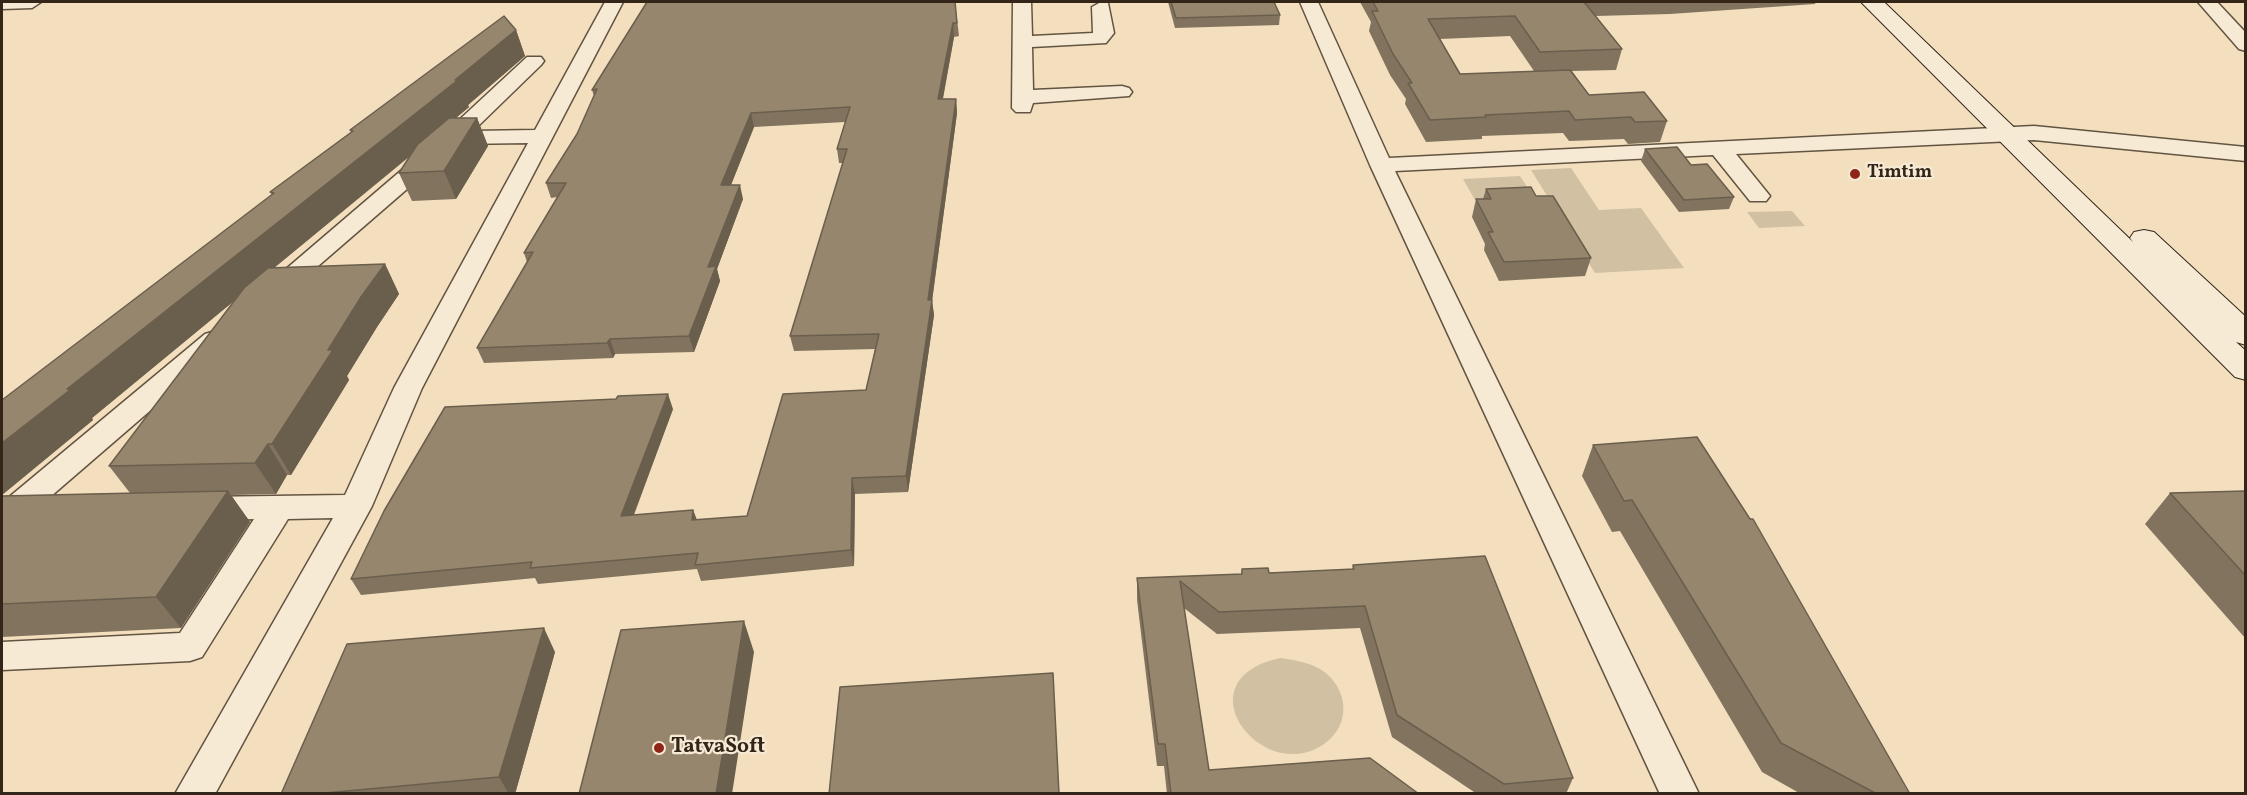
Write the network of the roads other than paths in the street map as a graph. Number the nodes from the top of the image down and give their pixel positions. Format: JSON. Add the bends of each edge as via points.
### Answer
{"nodes":[{"id":1,"x":32,"y":2,"type":"edge"},
{"id":2,"x":614,"y":2,"type":"edge"},
{"id":3,"x":1022,"y":2,"type":"edge"},
{"id":4,"x":1309,"y":2,"type":"edge"},
{"id":5,"x":1872,"y":2,"type":"edge"},
{"id":6,"x":1898,"y":2,"type":"edge"},
{"id":7,"x":2207,"y":2,"type":"edge"},
{"id":8,"x":2,"y":3,"type":"edge"},
{"id":9,"x":1101,"y":7,"type":"dead end"},
{"id":10,"x":1022,"y":42,"type":"junction"},
{"id":11,"x":2246,"y":45,"type":"edge"},
{"id":12,"x":534,"y":60,"type":"dead end"},
{"id":13,"x":1122,"y":92,"type":"dead end"},
{"id":14,"x":2021,"y":133,"type":"junction"},
{"id":15,"x":543,"y":136,"type":"junction"},
{"id":16,"x":453,"y":138,"type":"junction"},
{"id":17,"x":2246,"y":154,"type":"edge"},
{"id":18,"x":1726,"y":157,"type":"junction"},
{"id":19,"x":1381,"y":165,"type":"junction"},
{"id":20,"x":1672,"y":168,"type":"edge"},
{"id":21,"x":1758,"y":196,"type":"dead end"},
{"id":22,"x":2246,"y":335,"type":"edge"},
{"id":23,"x":2246,"y":370,"type":"edge"},
{"id":24,"x":356,"y":506,"type":"junction"},
{"id":25,"x":279,"y":507,"type":"junction"},
{"id":26,"x":174,"y":510,"type":"edge"},
{"id":27,"x":57,"y":512,"type":"edge"},
{"id":28,"x":6,"y":517,"type":"edge"},
{"id":29,"x":2,"y":656,"type":"edge"},
{"id":30,"x":194,"y":794,"type":"edge"},
{"id":31,"x":1680,"y":794,"type":"edge"}],
"edges":[{"from":1,"to":8,"type":"street"},
{"from":2,"to":15,"type":"street"},
{"from":3,"to":10,"type":"street"},
{"from":4,"to":19,"type":"street"},
{"from":5,"to":14,"type":"street"},
{"from":6,"to":14,"type":"street"},
{"from":7,"to":11,"type":"street"},
{"from":9,"to":10,"type":"street","via":[[1104,33],[1098,39]]},
{"from":10,"to":13,"type":"street","via":[[1023,102]]},
{"from":12,"to":16,"type":"street"},
{"from":14,"to":17,"type":"street"},
{"from":14,"to":18,"type":"street"},
{"from":14,"to":22,"type":"street"},
{"from":14,"to":23,"type":"street"},
{"from":15,"to":16,"type":"street"},
{"from":15,"to":24,"type":"street","via":[[408,388]]},
{"from":16,"to":28,"type":"street"},
{"from":18,"to":19,"type":"street"},
{"from":18,"to":20,"type":"street"},
{"from":18,"to":21,"type":"street"},
{"from":19,"to":31,"type":"street"},
{"from":24,"to":25,"type":"street"},
{"from":24,"to":30,"type":"street"},
{"from":25,"to":26,"type":"street"},
{"from":25,"to":29,"type":"street","via":[[190,647]]},
{"from":27,"to":28,"type":"street"}]}
